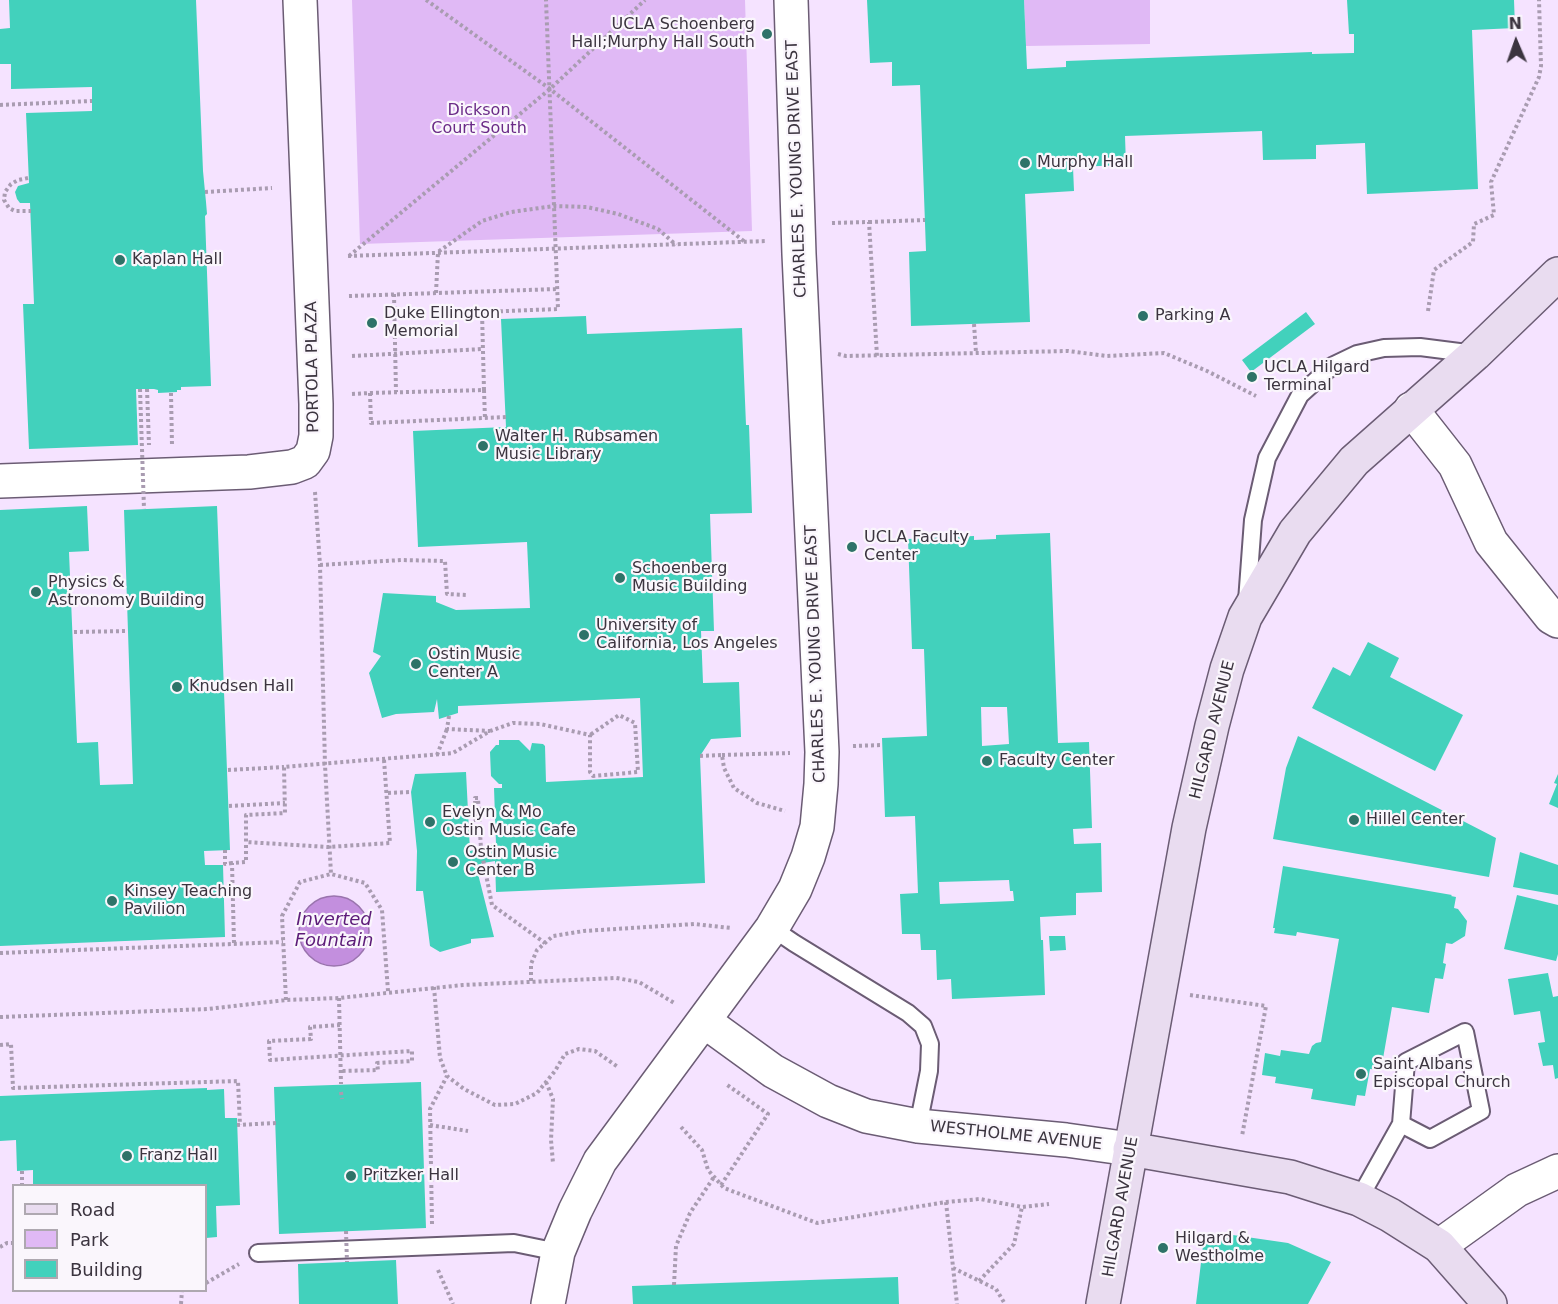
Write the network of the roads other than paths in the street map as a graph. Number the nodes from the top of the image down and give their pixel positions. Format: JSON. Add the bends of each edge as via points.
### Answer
{"nodes":[{"id":1,"x":300,"y":0,"type":"edge"},
{"id":2,"x":791,"y":0,"type":"edge"},
{"id":3,"x":1558,"y":274,"type":"edge"},
{"id":4,"x":1475,"y":354,"type":"junction"},
{"id":5,"x":1411,"y":409,"type":"junction"},
{"id":6,"x":0,"y":481,"type":"edge"},
{"id":7,"x":1245,"y":617,"type":"junction"},
{"id":8,"x":1558,"y":621,"type":"edge"},
{"id":9,"x":767,"y":935,"type":"junction"},
{"id":10,"x":704,"y":1021,"type":"junction"},
{"id":11,"x":1401,"y":1124,"type":"junction"},
{"id":12,"x":918,"y":1126,"type":"junction"},
{"id":13,"x":1130,"y":1149,"type":"junction"},
{"id":14,"x":1558,"y":1171,"type":"edge"},
{"id":15,"x":1359,"y":1199,"type":"junction"},
{"id":16,"x":1439,"y":1246,"type":"junction"},
{"id":17,"x":558,"y":1252,"type":"junction"},
{"id":18,"x":258,"y":1253,"type":"road end"},
{"id":19,"x":548,"y":1304,"type":"edge"},
{"id":20,"x":1103,"y":1304,"type":"edge"},
{"id":21,"x":1490,"y":1304,"type":"edge"}],
"edges":[{"from":1,"to":6,"type":"street","name":"PORTOLA PLAZA","via":[[316,426],[313,450],[305,462],[292,467],[249,472]]},
{"from":2,"to":9,"type":"street","name":"CHARLES E. YOUNG DRIVE EAST","via":[[822,763],[817,827],[808,857],[795,889]]},
{"from":3,"to":4,"type":"street","name":"HILGARD AVENUE"},
{"from":4,"to":5,"type":"street","name":"HILGARD AVENUE"},
{"from":4,"to":7,"type":"lane","via":[[1420,347],[1357,354],[1332,366],[1300,395],[1267,458],[1253,520]]},
{"from":5,"to":7,"type":"street","name":"HILGARD AVENUE","via":[[1354,461],[1295,532]]},
{"from":5,"to":8,"type":"street","via":[[1455,465],[1491,542]]},
{"from":7,"to":13,"type":"street","name":"HILGARD AVENUE","via":[[1227,669],[1189,828]]},
{"from":9,"to":10,"type":"street","name":"CHARLES E. YOUNG DRIVE EAST"},
{"from":9,"to":12,"type":"lane","via":[[794,943],[923,1026],[930,1044],[927,1088]]},
{"from":10,"to":12,"type":"street","name":"WESTHOLME AVENUE","via":[[773,1071],[828,1101],[866,1116]]},
{"from":10,"to":17,"type":"street","name":"CHARLES E. YOUNG DRIVE EAST","via":[[600,1161]]},
{"from":11,"to":11,"type":"lane","via":[[1430,1139],[1481,1111],[1465,1032],[1406,1062]]},
{"from":11,"to":15,"type":"lane"},
{"from":12,"to":13,"type":"street","name":"WESTHOLME AVENUE"},
{"from":13,"to":15,"type":"street","name":"WESTHOLME AVENUE","via":[[1290,1177]]},
{"from":13,"to":20,"type":"street","name":"HILGARD AVENUE"},
{"from":14,"to":16,"type":"street","via":[[1517,1190]]},
{"from":15,"to":16,"type":"street","name":"WESTHOLME AVENUE"},
{"from":16,"to":21,"type":"street","name":"WESTHOLME AVENUE"},
{"from":17,"to":18,"type":"lane","via":[[514,1243]]},
{"from":17,"to":19,"type":"street","name":"CHARLES E. YOUNG DRIVE EAST"}]}
